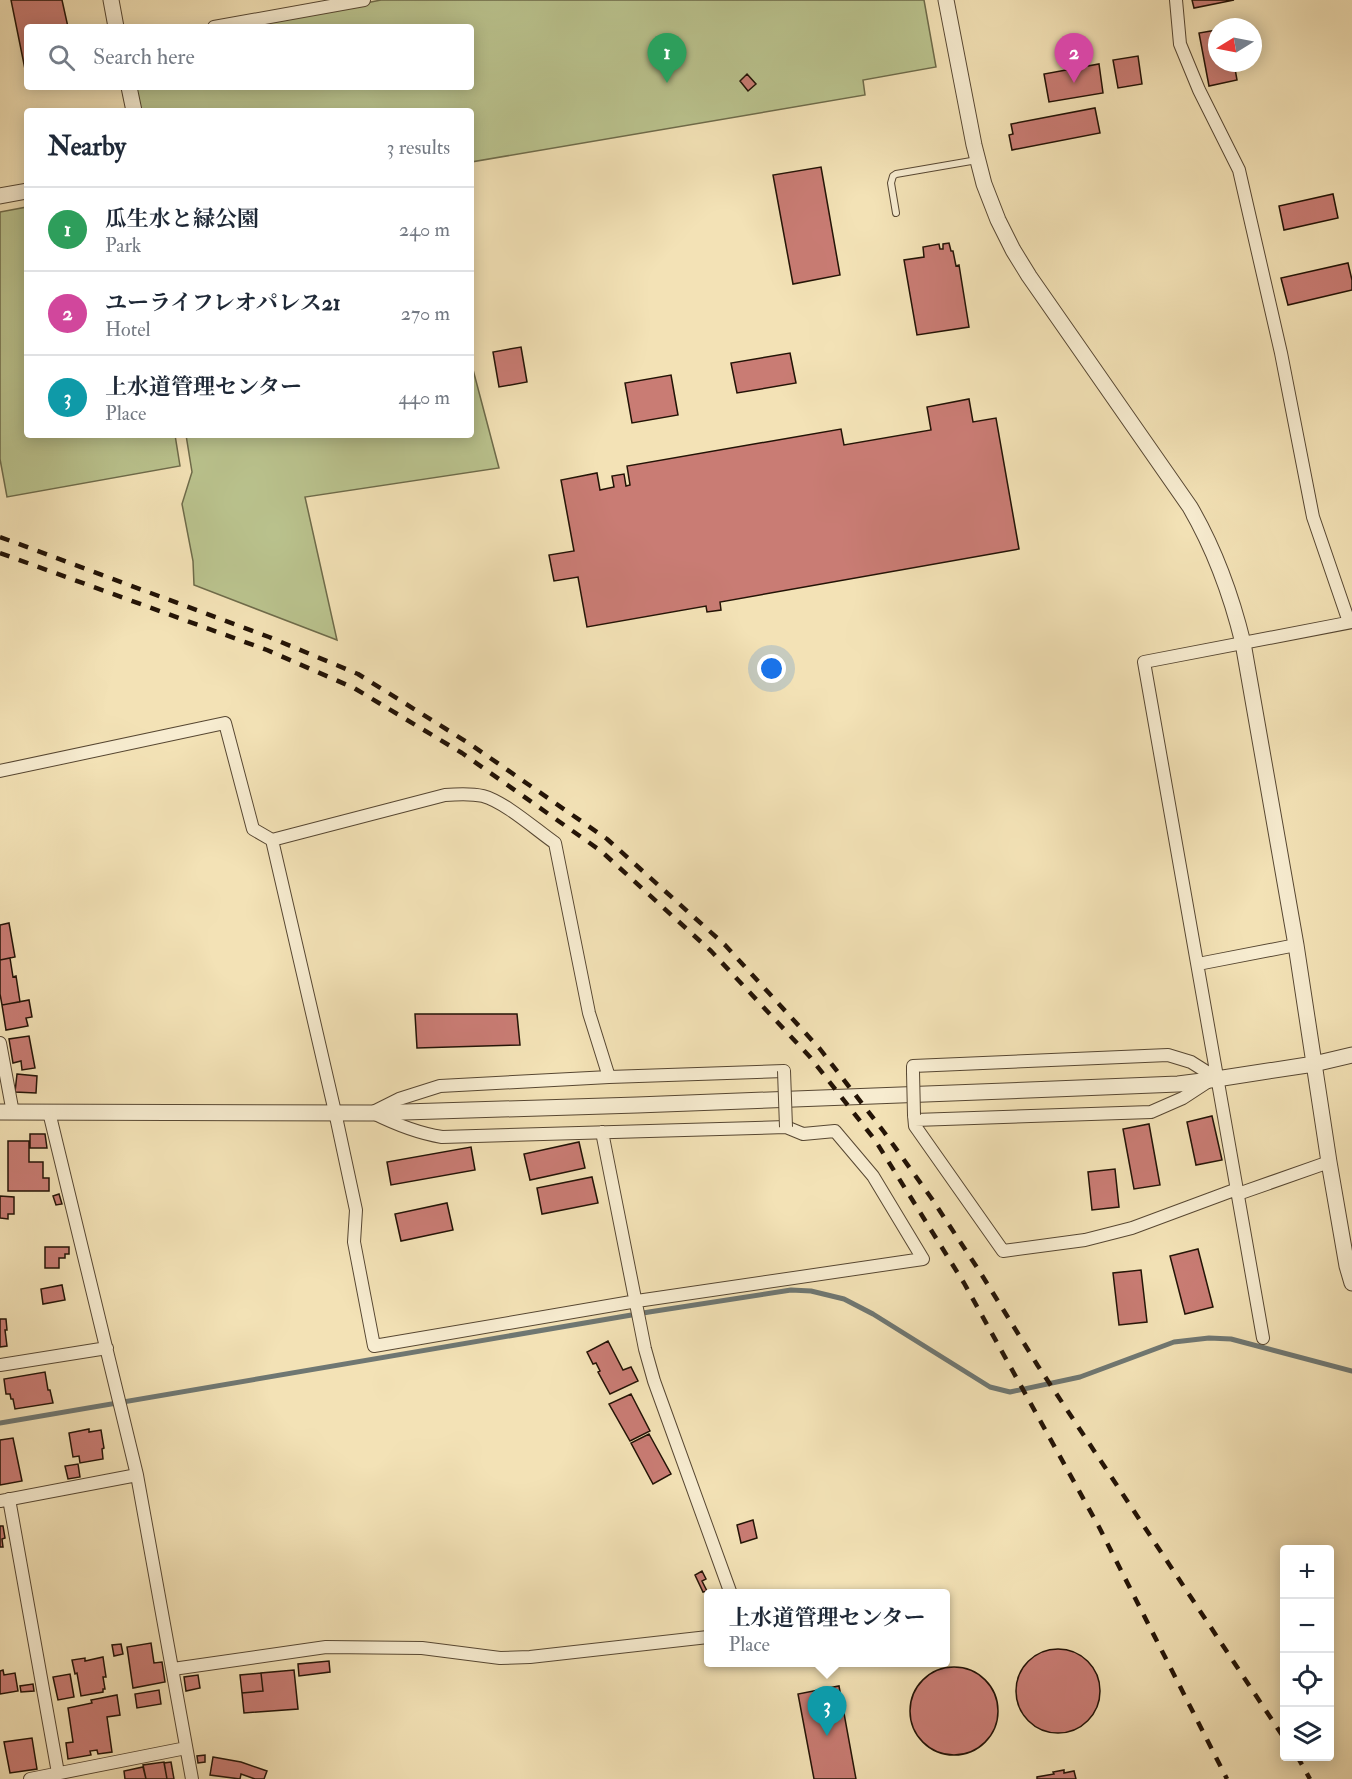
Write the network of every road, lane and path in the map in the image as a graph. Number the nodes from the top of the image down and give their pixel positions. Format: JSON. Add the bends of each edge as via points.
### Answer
{"nodes":[{"id":1,"x":111,"y":0,"type":"edge"},
{"id":2,"x":364,"y":0,"type":"edge"},
{"id":3,"x":946,"y":0,"type":"edge"},
{"id":4,"x":1176,"y":0,"type":"edge"},
{"id":5,"x":116,"y":24,"type":"edge"},
{"id":6,"x":231,"y":24,"type":"edge"},
{"id":7,"x":131,"y":90,"type":"edge"},
{"id":8,"x":134,"y":108,"type":"edge"},
{"id":9,"x":978,"y":160,"type":"junction"},
{"id":10,"x":24,"y":192,"type":"edge"},
{"id":11,"x":0,"y":196,"type":"edge"},
{"id":12,"x":896,"y":213,"type":"dead end"},
{"id":13,"x":1350,"y":622,"type":"edge"},
{"id":14,"x":1243,"y":643,"type":"junction"},
{"id":15,"x":0,"y":771,"type":"edge"},
{"id":16,"x":272,"y":840,"type":"junction"},
{"id":17,"x":1296,"y":945,"type":"junction"},
{"id":18,"x":1198,"y":964,"type":"junction"},
{"id":19,"x":0,"y":1043,"type":"edge"},
{"id":20,"x":1352,"y":1055,"type":"edge"},
{"id":21,"x":1314,"y":1064,"type":"junction"},
{"id":22,"x":609,"y":1077,"type":"junction"},
{"id":23,"x":1214,"y":1080,"type":"junction"},
{"id":24,"x":6,"y":1112,"type":"edge"},
{"id":25,"x":49,"y":1112,"type":"junction"},
{"id":26,"x":335,"y":1112,"type":"junction"},
{"id":27,"x":372,"y":1113,"type":"junction"},
{"id":28,"x":915,"y":1118,"type":"junction"},
{"id":29,"x":786,"y":1127,"type":"junction"},
{"id":30,"x":602,"y":1132,"type":"junction"},
{"id":31,"x":1329,"y":1162,"type":"junction"},
{"id":32,"x":1238,"y":1192,"type":"junction"},
{"id":33,"x":1352,"y":1283,"type":"edge"},
{"id":34,"x":638,"y":1308,"type":"junction"},
{"id":35,"x":1263,"y":1338,"type":"dead end"},
{"id":36,"x":107,"y":1348,"type":"junction"},
{"id":37,"x":0,"y":1365,"type":"edge"},
{"id":38,"x":137,"y":1475,"type":"junction"},
{"id":39,"x":5,"y":1500,"type":"edge"},
{"id":40,"x":730,"y":1589,"type":"edge"},
{"id":41,"x":704,"y":1638,"type":"edge"},
{"id":42,"x":172,"y":1669,"type":"junction"},
{"id":43,"x":186,"y":1748,"type":"junction"},
{"id":44,"x":58,"y":1773,"type":"junction"},
{"id":45,"x":30,"y":1779,"type":"edge"},
{"id":46,"x":192,"y":1779,"type":"edge"}],
"edges":[{"from":1,"to":5,"type":"street"},
{"from":2,"to":6,"type":"street"},
{"from":3,"to":9,"type":"street"},
{"from":4,"to":13,"type":"street","via":[[1180,44],[1239,170],[1313,517]]},
{"from":7,"to":8,"type":"street"},
{"from":9,"to":12,"type":"lane","via":[[896,174],[891,183]]},
{"from":9,"to":14,"type":"street","via":[[984,184],[1013,250],[1205,534],[1231,598]]},
{"from":10,"to":11,"type":"street"},
{"from":13,"to":14,"type":"street"},
{"from":14,"to":17,"type":"street"},
{"from":14,"to":18,"type":"street","via":[[1144,662]]},
{"from":15,"to":16,"type":"street","via":[[225,723],[253,829]]},
{"from":16,"to":22,"type":"street","via":[[445,795],[472,794],[498,802],[555,843],[589,1013]]},
{"from":16,"to":26,"type":"street"},
{"from":17,"to":18,"type":"street"},
{"from":17,"to":21,"type":"street"},
{"from":18,"to":23,"type":"street"},
{"from":19,"to":24,"type":"street"},
{"from":20,"to":21,"type":"street"},
{"from":21,"to":23,"type":"street"},
{"from":21,"to":31,"type":"street"},
{"from":22,"to":27,"type":"street","via":[[440,1086],[399,1099]]},
{"from":22,"to":29,"type":"street","bridge":true,"via":[[784,1071]]},
{"from":23,"to":27,"type":"street"},
{"from":23,"to":28,"type":"street","via":[[1151,1112]]},
{"from":23,"to":28,"type":"street","bridge":true,"via":[[1191,1062],[1168,1054],[913,1066]]},
{"from":23,"to":32,"type":"street"},
{"from":24,"to":25,"type":"street"},
{"from":25,"to":26,"type":"street"},
{"from":25,"to":36,"type":"street"},
{"from":26,"to":27,"type":"street"},
{"from":26,"to":34,"type":"street","via":[[356,1210],[354,1242],[374,1347]]},
{"from":27,"to":30,"type":"street","via":[[442,1137]]},
{"from":28,"to":32,"type":"street","via":[[915,1126],[1003,1251],[1123,1231]]},
{"from":29,"to":30,"type":"street"},
{"from":29,"to":34,"type":"street","via":[[803,1134],[835,1131],[873,1176],[923,1259]]},
{"from":30,"to":34,"type":"street"},
{"from":31,"to":32,"type":"street"},
{"from":31,"to":33,"type":"street"},
{"from":32,"to":35,"type":"street"},
{"from":34,"to":40,"type":"street","via":[[654,1381]]},
{"from":36,"to":37,"type":"street"},
{"from":36,"to":38,"type":"street"},
{"from":38,"to":39,"type":"street"},
{"from":38,"to":42,"type":"street"},
{"from":39,"to":44,"type":"street"},
{"from":41,"to":42,"type":"street","via":[[500,1658],[422,1648],[327,1647]]},
{"from":42,"to":43,"type":"street"},
{"from":43,"to":44,"type":"street"},
{"from":43,"to":46,"type":"street"},
{"from":44,"to":45,"type":"street"}]}
